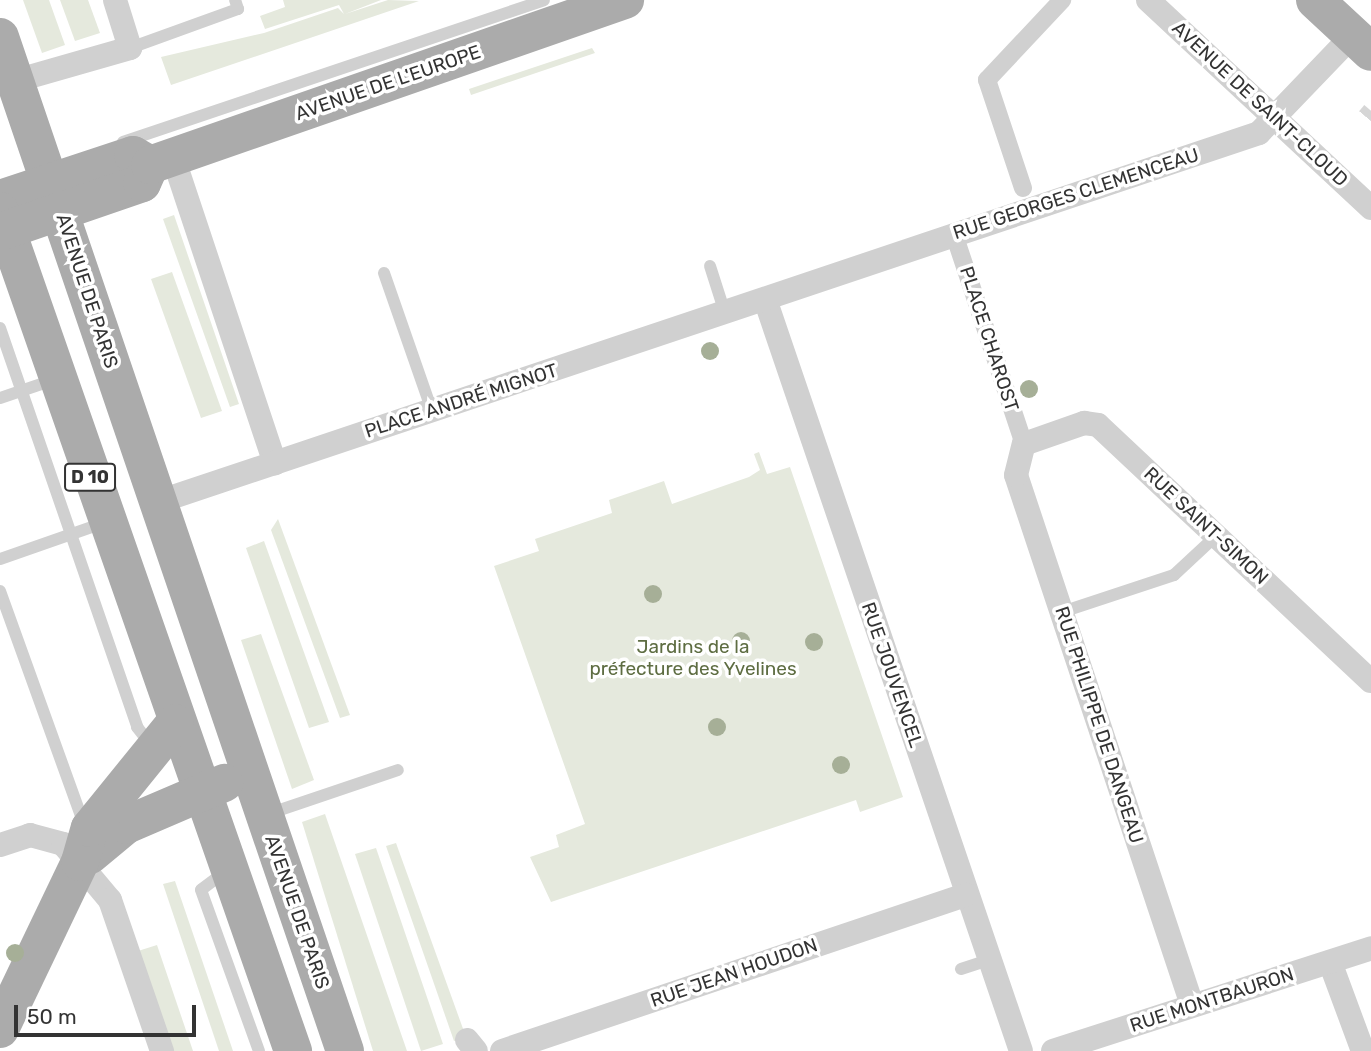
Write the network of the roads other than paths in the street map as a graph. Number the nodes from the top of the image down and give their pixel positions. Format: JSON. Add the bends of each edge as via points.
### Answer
{"nodes":[{"id":1,"x":115,"y":0,"type":"edge"},
{"id":2,"x":235,"y":0,"type":"edge"},
{"id":3,"x":544,"y":0,"type":"edge"},
{"id":4,"x":625,"y":0,"type":"edge"},
{"id":5,"x":1062,"y":0,"type":"edge"},
{"id":6,"x":1148,"y":0,"type":"edge"},
{"id":7,"x":1315,"y":0,"type":"edge"},
{"id":8,"x":0,"y":37,"type":"edge"},
{"id":9,"x":1362,"y":43,"type":"edge"},
{"id":10,"x":130,"y":48,"type":"junction"},
{"id":11,"x":15,"y":81,"type":"junction"},
{"id":12,"x":1278,"y":120,"type":"junction"},
{"id":13,"x":161,"y":161,"type":"junction"},
{"id":14,"x":90,"y":168,"type":"junction"},
{"id":15,"x":1023,"y":188,"type":"dead end"},
{"id":16,"x":56,"y":197,"type":"junction"},
{"id":17,"x":1371,"y":208,"type":"edge"},
{"id":18,"x":1,"y":225,"type":"edge"},
{"id":19,"x":954,"y":234,"type":"junction"},
{"id":20,"x":710,"y":266,"type":"dead end"},
{"id":21,"x":384,"y":273,"type":"dead end"},
{"id":22,"x":765,"y":299,"type":"junction"},
{"id":23,"x":725,"y":313,"type":"junction"},
{"id":24,"x":0,"y":328,"type":"edge"},
{"id":25,"x":57,"y":379,"type":"junction"},
{"id":26,"x":21,"y":391,"type":"junction"},
{"id":27,"x":0,"y":397,"type":"edge"},
{"id":28,"x":432,"y":411,"type":"junction"},
{"id":29,"x":1024,"y":444,"type":"junction"},
{"id":30,"x":275,"y":463,"type":"junction"},
{"id":31,"x":158,"y":502,"type":"junction"},
{"id":32,"x":106,"y":522,"type":"junction"},
{"id":33,"x":71,"y":534,"type":"junction"},
{"id":34,"x":1216,"y":536,"type":"junction"},
{"id":35,"x":0,"y":559,"type":"edge"},
{"id":36,"x":0,"y":591,"type":"edge"},
{"id":37,"x":1062,"y":612,"type":"junction"},
{"id":38,"x":1371,"y":681,"type":"edge"},
{"id":39,"x":227,"y":705,"type":"junction"},
{"id":40,"x":180,"y":756,"type":"junction"},
{"id":41,"x":398,"y":770,"type":"dead end"},
{"id":42,"x":250,"y":774,"type":"junction"},
{"id":43,"x":264,"y":815,"type":"junction"},
{"id":44,"x":0,"y":845,"type":"edge"},
{"id":45,"x":87,"y":850,"type":"junction"},
{"id":46,"x":229,"y":869,"type":"junction"},
{"id":47,"x":966,"y":895,"type":"junction"},
{"id":48,"x":1371,"y":948,"type":"edge"},
{"id":49,"x":989,"y":960,"type":"junction"},
{"id":50,"x":1330,"y":962,"type":"junction"},
{"id":51,"x":961,"y":969,"type":"dead end"},
{"id":52,"x":1192,"y":1005,"type":"junction"},
{"id":53,"x":0,"y":1029,"type":"edge"},
{"id":54,"x":162,"y":1051,"type":"edge"},
{"id":55,"x":258,"y":1051,"type":"edge"},
{"id":56,"x":293,"y":1051,"type":"edge"},
{"id":57,"x":345,"y":1051,"type":"edge"},
{"id":58,"x":502,"y":1051,"type":"edge"},
{"id":59,"x":1021,"y":1051,"type":"edge"},
{"id":60,"x":1053,"y":1051,"type":"edge"},
{"id":61,"x":1363,"y":1051,"type":"edge"}],
"edges":[{"from":1,"to":10,"type":"street"},
{"from":2,"to":10,"type":"lane","via":[[238,9]]},
{"from":3,"to":14,"type":"lane","name":"AVENUE DE L'EUROPE","via":[[116,144]]},
{"from":4,"to":13,"type":"main road","name":"AVENUE DE L'EUROPE"},
{"from":5,"to":15,"type":"street","via":[[987,80]]},
{"from":6,"to":12,"type":"street","name":"AVENUE DE SAINT-CLOUD"},
{"from":7,"to":9,"type":"main road"},
{"from":8,"to":11,"type":"main road","name":"AVENUE DE PARIS"},
{"from":9,"to":12,"type":"street","name":"RUE GEORGES CLEMENCEAU"},
{"from":10,"to":11,"type":"street"},
{"from":11,"to":16,"type":"main road","name":"AVENUE DE PARIS"},
{"from":12,"to":17,"type":"street","name":"AVENUE DE SAINT-CLOUD"},
{"from":12,"to":19,"type":"street","name":"RUE GEORGES CLEMENCEAU","via":[[1259,133]]},
{"from":13,"to":14,"type":"main road","name":"AVENUE DE L'EUROPE","via":[[133,155]]},
{"from":13,"to":16,"type":"main road","name":"AVENUE DE L'EUROPE","via":[[142,183]]},
{"from":13,"to":30,"type":"street"},
{"from":14,"to":16,"type":"main road","name":"AVENUE DE L'EUROPE"},
{"from":16,"to":18,"type":"main road","number":"D 10"},
{"from":16,"to":31,"type":"main road","name":"AVENUE DE PARIS","number":"D 10"},
{"from":18,"to":25,"type":"main road","number":"D 10"},
{"from":19,"to":22,"type":"street","name":"RUE GEORGES CLEMENCEAU"},
{"from":19,"to":29,"type":"street","name":"PLACE CHAROST"},
{"from":20,"to":23,"type":"lane"},
{"from":21,"to":28,"type":"lane"},
{"from":22,"to":23,"type":"street","name":"PLACE ANDRÉ MIGNOT"},
{"from":22,"to":47,"type":"street","name":"RUE JOUVENCEL"},
{"from":23,"to":28,"type":"street","name":"PLACE ANDRÉ MIGNOT"},
{"from":24,"to":26,"type":"lane"},
{"from":25,"to":26,"type":"lane"},
{"from":25,"to":32,"type":"main road","number":"D 10"},
{"from":26,"to":27,"type":"lane"},
{"from":26,"to":33,"type":"lane"},
{"from":28,"to":30,"type":"street","name":"PLACE ANDRÉ MIGNOT"},
{"from":29,"to":34,"type":"street","name":"RUE SAINT-SIMON","via":[[1084,424],[1098,425]]},
{"from":29,"to":37,"type":"street","name":"RUE PHILIPPE DE DANGEAU","via":[[1016,475]]},
{"from":30,"to":31,"type":"street","name":"PLACE ANDRÉ MIGNOT"},
{"from":31,"to":32,"type":"main road"},
{"from":31,"to":39,"type":"main road","name":"AVENUE DE PARIS","number":"D 10"},
{"from":32,"to":33,"type":"lane"},
{"from":32,"to":40,"type":"main road","number":"D 10"},
{"from":33,"to":35,"type":"lane"},
{"from":33,"to":40,"type":"lane","via":[[137,727]]},
{"from":34,"to":37,"type":"lane","via":[[1174,575]]},
{"from":34,"to":38,"type":"street","name":"RUE SAINT-SIMON"},
{"from":36,"to":45,"type":"lane"},
{"from":37,"to":52,"type":"street","name":"RUE PHILIPPE DE DANGEAU"},
{"from":39,"to":40,"type":"main road"},
{"from":39,"to":42,"type":"main road","name":"AVENUE DE PARIS","number":"D 10"},
{"from":40,"to":42,"type":"main road"},
{"from":40,"to":45,"type":"main road"},
{"from":40,"to":45,"type":"main road","via":[[126,825]]},
{"from":40,"to":46,"type":"main road","number":"D 10"},
{"from":41,"to":43,"type":"lane"},
{"from":42,"to":43,"type":"main road","name":"AVENUE DE PARIS","number":"D 10"},
{"from":43,"to":57,"type":"main road","name":"AVENUE DE PARIS","number":"D 10"},
{"from":44,"to":45,"type":"street","via":[[30,835]]},
{"from":45,"to":53,"type":"main road"},
{"from":45,"to":54,"type":"street","via":[[110,900]]},
{"from":46,"to":55,"type":"lane","via":[[201,890]]},
{"from":46,"to":56,"type":"main road","number":"D 10"},
{"from":47,"to":49,"type":"street","name":"RUE JOUVENCEL"},
{"from":47,"to":58,"type":"street","name":"RUE JEAN HOUDON"},
{"from":48,"to":50,"type":"street","name":"RUE MONTBAURON"},
{"from":49,"to":51,"type":"lane"},
{"from":49,"to":59,"type":"street","name":"RUE JOUVENCEL"},
{"from":50,"to":52,"type":"street","name":"RUE MONTBAURON"},
{"from":50,"to":61,"type":"street"},
{"from":52,"to":60,"type":"street","name":"RUE MONTBAURON"}]}
